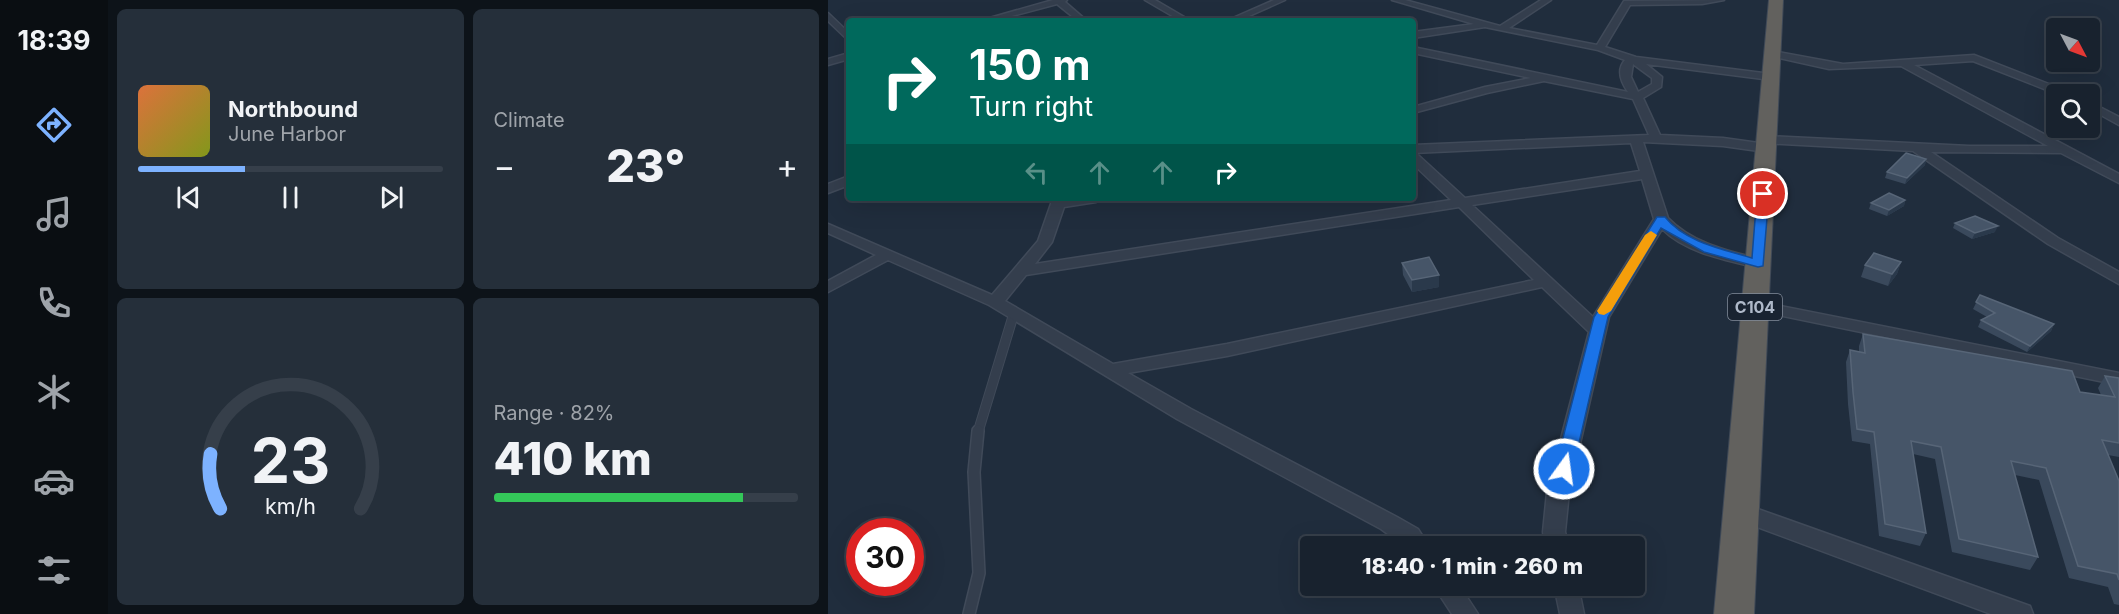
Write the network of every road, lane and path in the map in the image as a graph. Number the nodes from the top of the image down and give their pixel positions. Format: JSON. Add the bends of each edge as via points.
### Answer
{"nodes":[{"id":1,"x":1059,"y":0,"type":"edge"},
{"id":2,"x":1149,"y":0,"type":"edge"},
{"id":3,"x":1281,"y":0,"type":"edge"},
{"id":4,"x":1396,"y":0,"type":"edge"},
{"id":5,"x":1547,"y":0,"type":"edge"},
{"id":6,"x":1720,"y":0,"type":"edge"},
{"id":7,"x":1776,"y":0,"type":"edge"},
{"id":8,"x":1408,"y":2,"type":"edge"},
{"id":9,"x":1628,"y":2,"type":"edge"},
{"id":10,"x":828,"y":16,"type":"edge"},
{"id":11,"x":994,"y":18,"type":"edge"},
{"id":12,"x":1080,"y":18,"type":"edge"},
{"id":13,"x":1181,"y":18,"type":"edge"},
{"id":14,"x":1237,"y":18,"type":"edge"},
{"id":15,"x":1491,"y":25,"type":"junction"},
{"id":16,"x":1501,"y":29,"type":"junction"},
{"id":17,"x":846,"y":35,"type":"edge"},
{"id":18,"x":1416,"y":35,"type":"edge"},
{"id":19,"x":1600,"y":48,"type":"junction"},
{"id":20,"x":1416,"y":51,"type":"edge"},
{"id":21,"x":846,"y":57,"type":"edge"},
{"id":22,"x":1634,"y":60,"type":"junction"},
{"id":23,"x":828,"y":62,"type":"edge"},
{"id":24,"x":1902,"y":63,"type":"junction"},
{"id":25,"x":1772,"y":65,"type":"junction"},
{"id":26,"x":1546,"y":78,"type":"junction"},
{"id":27,"x":2046,"y":86,"type":"edge"},
{"id":28,"x":1637,"y":97,"type":"junction"},
{"id":29,"x":1416,"y":109,"type":"edge"},
{"id":30,"x":2100,"y":111,"type":"edge"},
{"id":31,"x":2119,"y":122,"type":"edge"},
{"id":32,"x":1656,"y":138,"type":"junction"},
{"id":33,"x":1636,"y":139,"type":"junction"},
{"id":34,"x":1766,"y":144,"type":"junction"},
{"id":35,"x":1916,"y":148,"type":"junction"},
{"id":36,"x":1416,"y":149,"type":"edge"},
{"id":37,"x":2064,"y":149,"type":"junction"},
{"id":38,"x":1416,"y":160,"type":"edge"},
{"id":39,"x":1647,"y":174,"type":"junction"},
{"id":40,"x":2119,"y":179,"type":"edge"},
{"id":41,"x":846,"y":181,"type":"edge"},
{"id":42,"x":828,"y":189,"type":"edge"},
{"id":43,"x":1059,"y":201,"type":"edge"},
{"id":44,"x":1461,"y":203,"type":"junction"},
{"id":45,"x":1661,"y":219,"type":"junction"},
{"id":46,"x":828,"y":228,"type":"edge"},
{"id":47,"x":888,"y":254,"type":"junction"},
{"id":48,"x":1758,"y":263,"type":"junction"},
{"id":49,"x":1021,"y":271,"type":"junction"},
{"id":50,"x":2119,"y":279,"type":"edge"},
{"id":51,"x":1545,"y":282,"type":"junction"},
{"id":52,"x":828,"y":286,"type":"edge"},
{"id":53,"x":995,"y":302,"type":"junction"},
{"id":54,"x":1755,"y":306,"type":"junction"},
{"id":55,"x":1014,"y":313,"type":"junction"},
{"id":56,"x":1598,"y":330,"type":"junction"},
{"id":57,"x":1111,"y":370,"type":"junction"},
{"id":58,"x":2119,"y":378,"type":"edge"},
{"id":59,"x":1741,"y":512,"type":"junction"},
{"id":60,"x":1410,"y":536,"type":"edge"},
{"id":61,"x":1555,"y":536,"type":"edge"},
{"id":62,"x":1453,"y":596,"type":"edge"},
{"id":63,"x":1568,"y":596,"type":"edge"},
{"id":64,"x":969,"y":614,"type":"edge"},
{"id":65,"x":1466,"y":614,"type":"edge"},
{"id":66,"x":1572,"y":614,"type":"edge"},
{"id":67,"x":1734,"y":614,"type":"edge"},
{"id":68,"x":2021,"y":614,"type":"edge"}],
"edges":[{"from":1,"to":11,"type":"street"},
{"from":1,"to":12,"type":"street"},
{"from":2,"to":13,"type":"street"},
{"from":3,"to":14,"type":"street"},
{"from":4,"to":8,"type":"street"},
{"from":5,"to":16,"type":"street"},
{"from":6,"to":9,"type":"street"},
{"from":7,"to":25,"type":"highway","number":"C104"},
{"from":8,"to":15,"type":"street"},
{"from":9,"to":19,"type":"street"},
{"from":10,"to":17,"type":"street"},
{"from":15,"to":16,"type":"street"},
{"from":15,"to":18,"type":"street"},
{"from":16,"to":19,"type":"street"},
{"from":19,"to":22,"type":"street"},
{"from":20,"to":26,"type":"street"},
{"from":21,"to":23,"type":"street"},
{"from":22,"to":25,"type":"street"},
{"from":22,"to":28,"type":"street","via":[[1627,63],[1624,71],[1626,83]]},
{"from":22,"to":28,"type":"street","via":[[1657,76],[1657,85]]},
{"from":24,"to":25,"type":"street"},
{"from":24,"to":27,"type":"street","via":[[1974,58]]},
{"from":24,"to":37,"type":"street"},
{"from":25,"to":34,"type":"highway","number":"C104"},
{"from":26,"to":28,"type":"street"},
{"from":26,"to":29,"type":"street"},
{"from":28,"to":32,"type":"street"},
{"from":30,"to":31,"type":"street"},
{"from":32,"to":33,"type":"street"},
{"from":32,"to":34,"type":"street"},
{"from":33,"to":36,"type":"street"},
{"from":33,"to":39,"type":"street"},
{"from":34,"to":35,"type":"street"},
{"from":34,"to":48,"type":"highway","number":"C104"},
{"from":35,"to":37,"type":"street"},
{"from":35,"to":50,"type":"street","via":[[2053,241]]},
{"from":37,"to":40,"type":"street"},
{"from":38,"to":44,"type":"street"},
{"from":39,"to":44,"type":"street"},
{"from":39,"to":45,"type":"street"},
{"from":41,"to":42,"type":"street"},
{"from":43,"to":49,"type":"street","via":[[1045,242]]},
{"from":44,"to":49,"type":"street"},
{"from":44,"to":51,"type":"street"},
{"from":45,"to":48,"type":"street","via":[[1668,228],[1700,246]]},
{"from":45,"to":56,"type":"street","via":[[1608,304]]},
{"from":46,"to":47,"type":"street"},
{"from":47,"to":52,"type":"street"},
{"from":47,"to":53,"type":"street"},
{"from":48,"to":54,"type":"highway","number":"C104"},
{"from":49,"to":53,"type":"street"},
{"from":51,"to":56,"type":"street"},
{"from":51,"to":57,"type":"street","via":[[1227,350]]},
{"from":53,"to":55,"type":"street"},
{"from":54,"to":58,"type":"street"},
{"from":54,"to":59,"type":"highway","number":"C104"},
{"from":55,"to":57,"type":"street"},
{"from":55,"to":64,"type":"lane","via":[[977,429],[979,575]]},
{"from":56,"to":61,"type":"street","via":[[1558,492]]},
{"from":57,"to":60,"type":"street","via":[[1184,414]]},
{"from":59,"to":67,"type":"highway","number":"C104"},
{"from":59,"to":68,"type":"street"},
{"from":62,"to":65,"type":"street"},
{"from":63,"to":66,"type":"street"}]}
